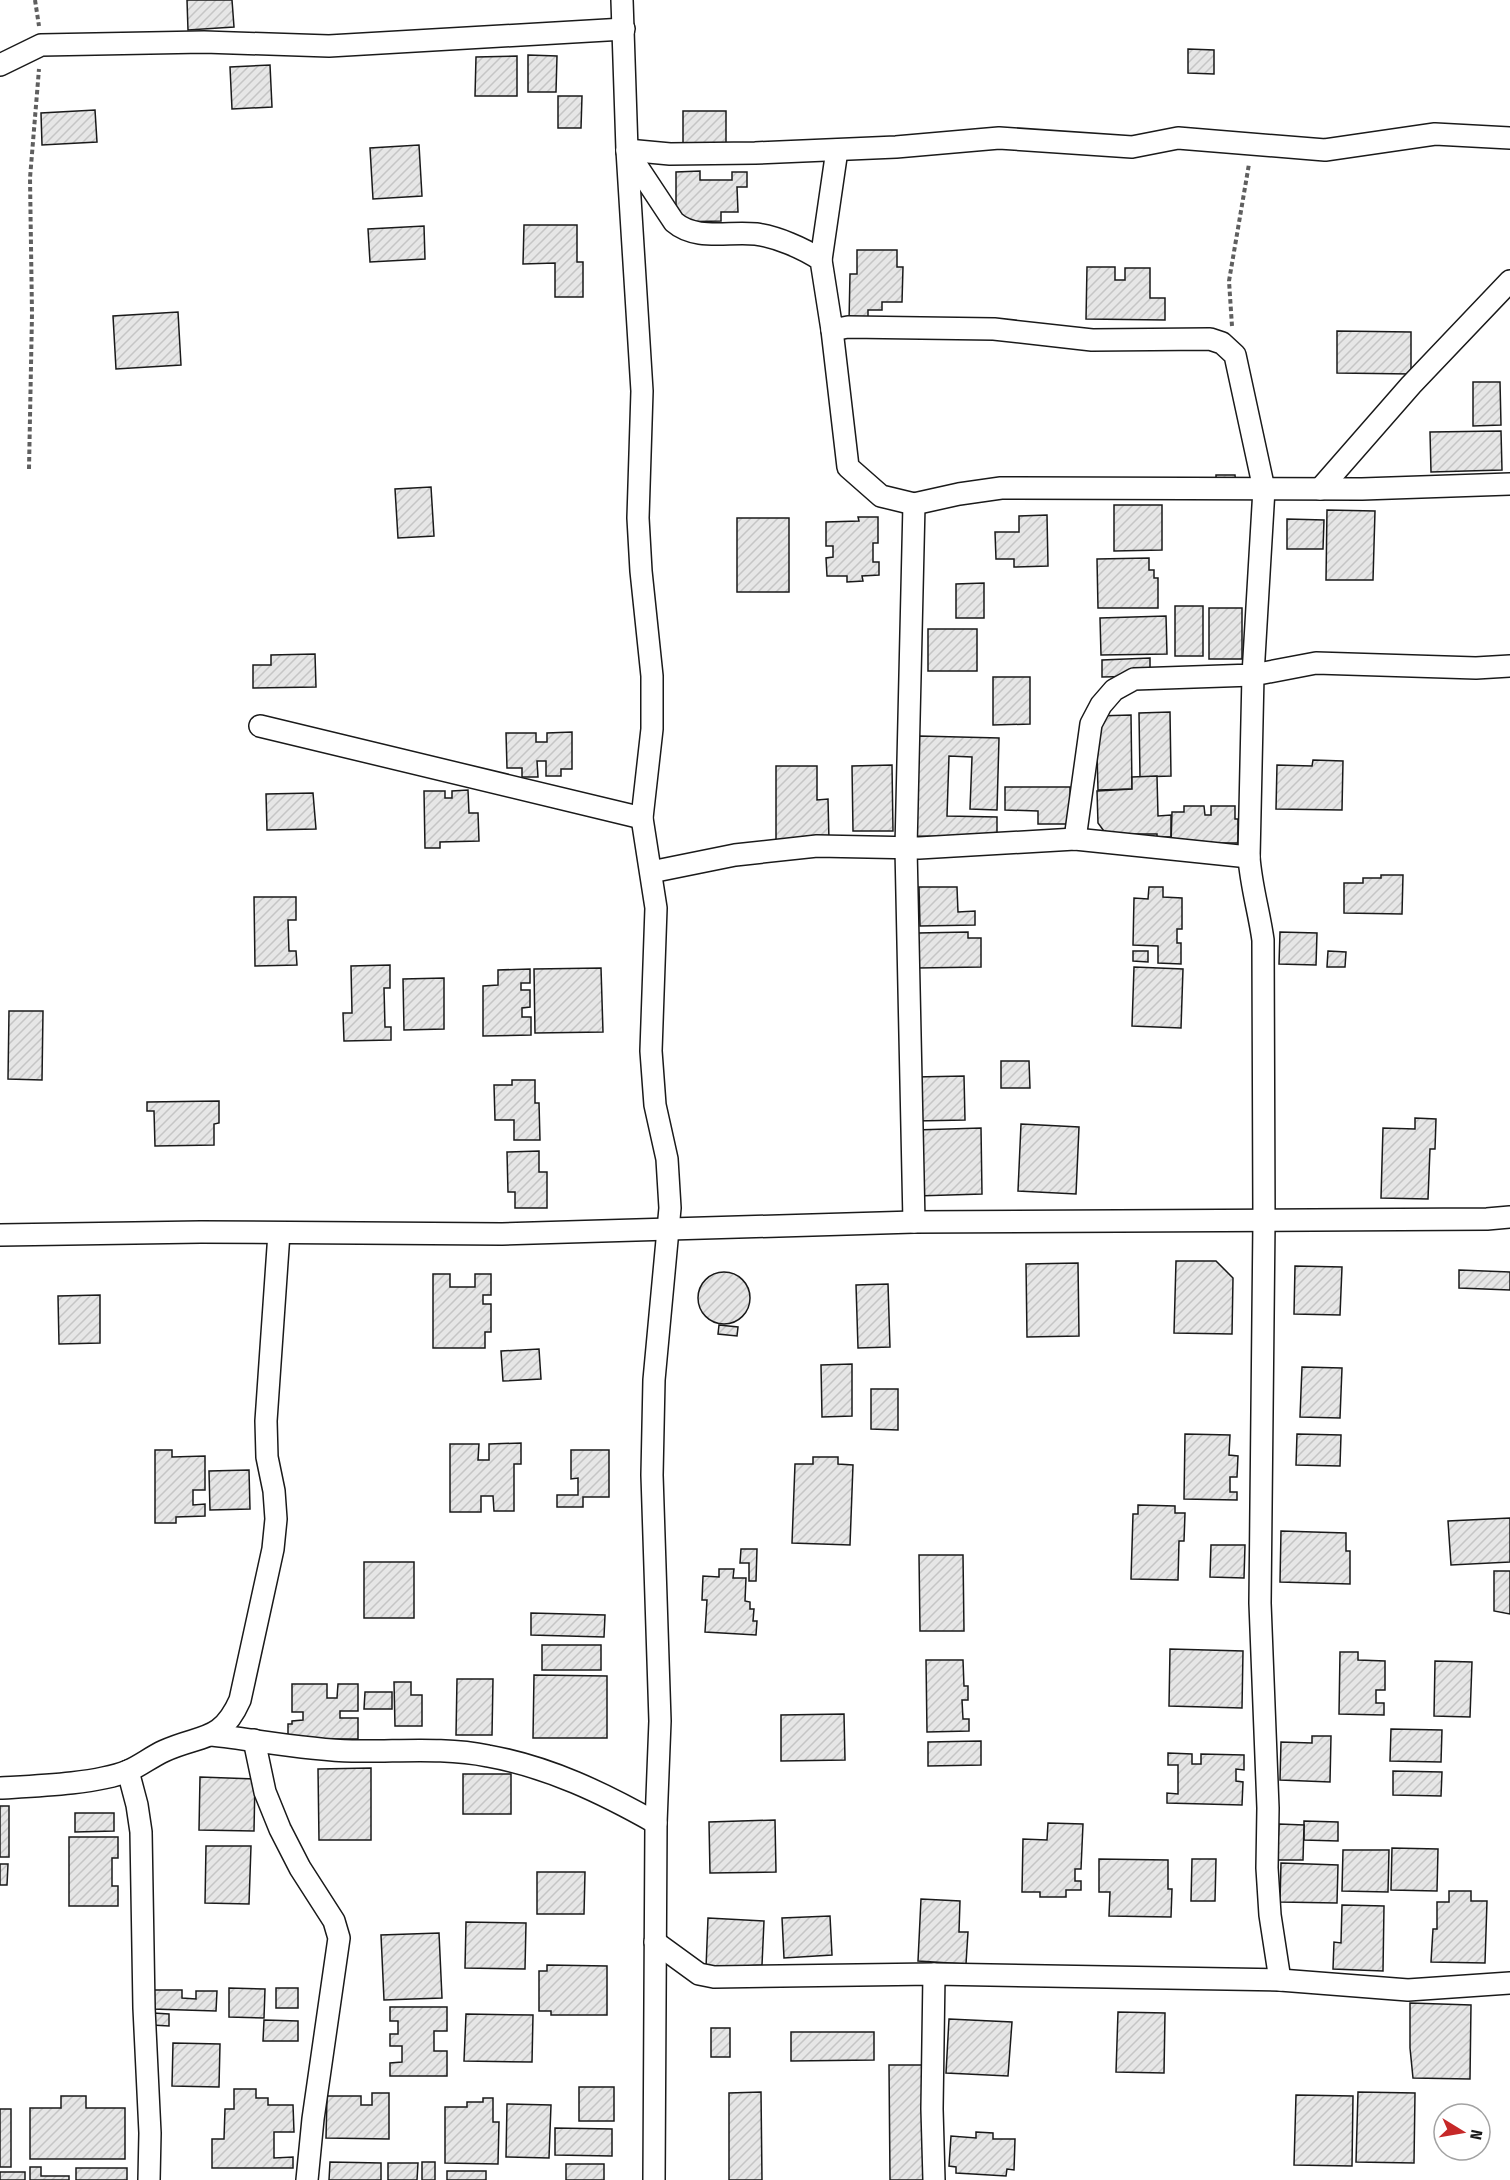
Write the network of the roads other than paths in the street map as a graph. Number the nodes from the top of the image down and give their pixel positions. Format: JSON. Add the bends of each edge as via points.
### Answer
{"nodes":[{"id":1,"x":622,"y":0,"type":"edge"},
{"id":2,"x":624,"y":29,"type":"junction"},
{"id":3,"x":0,"y":65,"type":"edge"},
{"id":4,"x":1510,"y":138,"type":"edge"},
{"id":5,"x":627,"y":150,"type":"junction"},
{"id":6,"x":837,"y":150,"type":"junction"},
{"id":7,"x":821,"y":260,"type":"junction"},
{"id":8,"x":1510,"y":281,"type":"edge"},
{"id":9,"x":832,"y":330,"type":"junction"},
{"id":10,"x":1510,"y":484,"type":"edge"},
{"id":11,"x":1264,"y":489,"type":"junction"},
{"id":12,"x":1320,"y":489,"type":"junction"},
{"id":13,"x":914,"y":504,"type":"junction"},
{"id":14,"x":1510,"y":666,"type":"edge"},
{"id":15,"x":1252,"y":675,"type":"junction"},
{"id":16,"x":260,"y":726,"type":"dead end"},
{"id":17,"x":642,"y":818,"type":"junction"},
{"id":18,"x":1075,"y":839,"type":"junction"},
{"id":19,"x":906,"y":848,"type":"junction"},
{"id":20,"x":1249,"y":856,"type":"junction"},
{"id":21,"x":651,"y":872,"type":"junction"},
{"id":22,"x":1510,"y":1217,"type":"edge"},
{"id":23,"x":1264,"y":1221,"type":"junction"},
{"id":24,"x":914,"y":1222,"type":"junction"},
{"id":25,"x":668,"y":1228,"type":"junction"},
{"id":26,"x":279,"y":1233,"type":"junction"},
{"id":27,"x":0,"y":1235,"type":"edge"},
{"id":28,"x":212,"y":1735,"type":"junction"},
{"id":29,"x":254,"y":1740,"type":"junction"},
{"id":30,"x":128,"y":1771,"type":"junction"},
{"id":31,"x":0,"y":1788,"type":"edge"},
{"id":32,"x":656,"y":1823,"type":"junction"},
{"id":33,"x":655,"y":1942,"type":"junction"},
{"id":34,"x":934,"y":1974,"type":"junction"},
{"id":35,"x":1280,"y":1980,"type":"junction"},
{"id":36,"x":1510,"y":1983,"type":"edge"},
{"id":37,"x":149,"y":2180,"type":"edge"},
{"id":38,"x":307,"y":2180,"type":"edge"},
{"id":39,"x":654,"y":2180,"type":"edge"},
{"id":40,"x":934,"y":2180,"type":"edge"}],
"edges":[{"from":1,"to":2,"type":"street"},
{"from":2,"to":3,"type":"street","via":[[329,46],[204,42],[41,45]]},
{"from":2,"to":5,"type":"street"},
{"from":4,"to":6,"type":"street","via":[[1435,134],[1325,150],[1178,138],[1132,147],[999,138]]},
{"from":5,"to":6,"type":"street","via":[[670,154]]},
{"from":5,"to":7,"type":"street","via":[[683,230],[755,234]]},
{"from":5,"to":17,"type":"street","via":[[642,391],[639,529],[652,676],[652,729]]},
{"from":6,"to":7,"type":"street"},
{"from":7,"to":9,"type":"street"},
{"from":8,"to":12,"type":"street"},
{"from":9,"to":11,"type":"street","via":[[994,329],[1092,340],[1210,339],[1222,343],[1235,355]]},
{"from":9,"to":13,"type":"street","via":[[848,467],[881,496]]},
{"from":10,"to":12,"type":"street"},
{"from":11,"to":12,"type":"street"},
{"from":11,"to":13,"type":"street","via":[[1001,488]]},
{"from":11,"to":15,"type":"street"},
{"from":13,"to":19,"type":"street"},
{"from":14,"to":15,"type":"street","via":[[1316,663]]},
{"from":15,"to":18,"type":"street","via":[[1134,679],[1114,690],[1091,724]]},
{"from":15,"to":20,"type":"street"},
{"from":16,"to":17,"type":"street"},
{"from":17,"to":21,"type":"street"},
{"from":18,"to":19,"type":"street"},
{"from":18,"to":20,"type":"street"},
{"from":19,"to":21,"type":"street","via":[[817,846],[735,855]]},
{"from":19,"to":24,"type":"street"},
{"from":20,"to":23,"type":"street","via":[[1263,940]]},
{"from":21,"to":25,"type":"street","via":[[656,908],[651,1051],[655,1105],[670,1185]]},
{"from":22,"to":23,"type":"street"},
{"from":23,"to":24,"type":"street"},
{"from":23,"to":35,"type":"street","via":[[1260,1604],[1267,1868]]},
{"from":24,"to":25,"type":"street"},
{"from":25,"to":26,"type":"street","via":[[501,1234]]},
{"from":25,"to":32,"type":"street","via":[[654,1380],[660,1721]]},
{"from":26,"to":27,"type":"street"},
{"from":26,"to":28,"type":"street","via":[[266,1421],[276,1519],[273,1549],[240,1700],[233,1717]]},
{"from":28,"to":29,"type":"street"},
{"from":28,"to":30,"type":"street","via":[[164,1751]]},
{"from":29,"to":32,"type":"street","via":[[349,1751],[487,1755],[579,1783]]},
{"from":29,"to":38,"type":"street","via":[[265,1792],[280,1829],[334,1921],[339,1938]]},
{"from":30,"to":31,"type":"street","via":[[77,1782]]},
{"from":30,"to":37,"type":"street","via":[[141,1832]]},
{"from":32,"to":33,"type":"street"},
{"from":33,"to":34,"type":"street","via":[[699,1974],[714,1977]]},
{"from":33,"to":39,"type":"street"},
{"from":34,"to":35,"type":"street"},
{"from":34,"to":40,"type":"street"},
{"from":35,"to":36,"type":"street","via":[[1407,1990]]}]}
